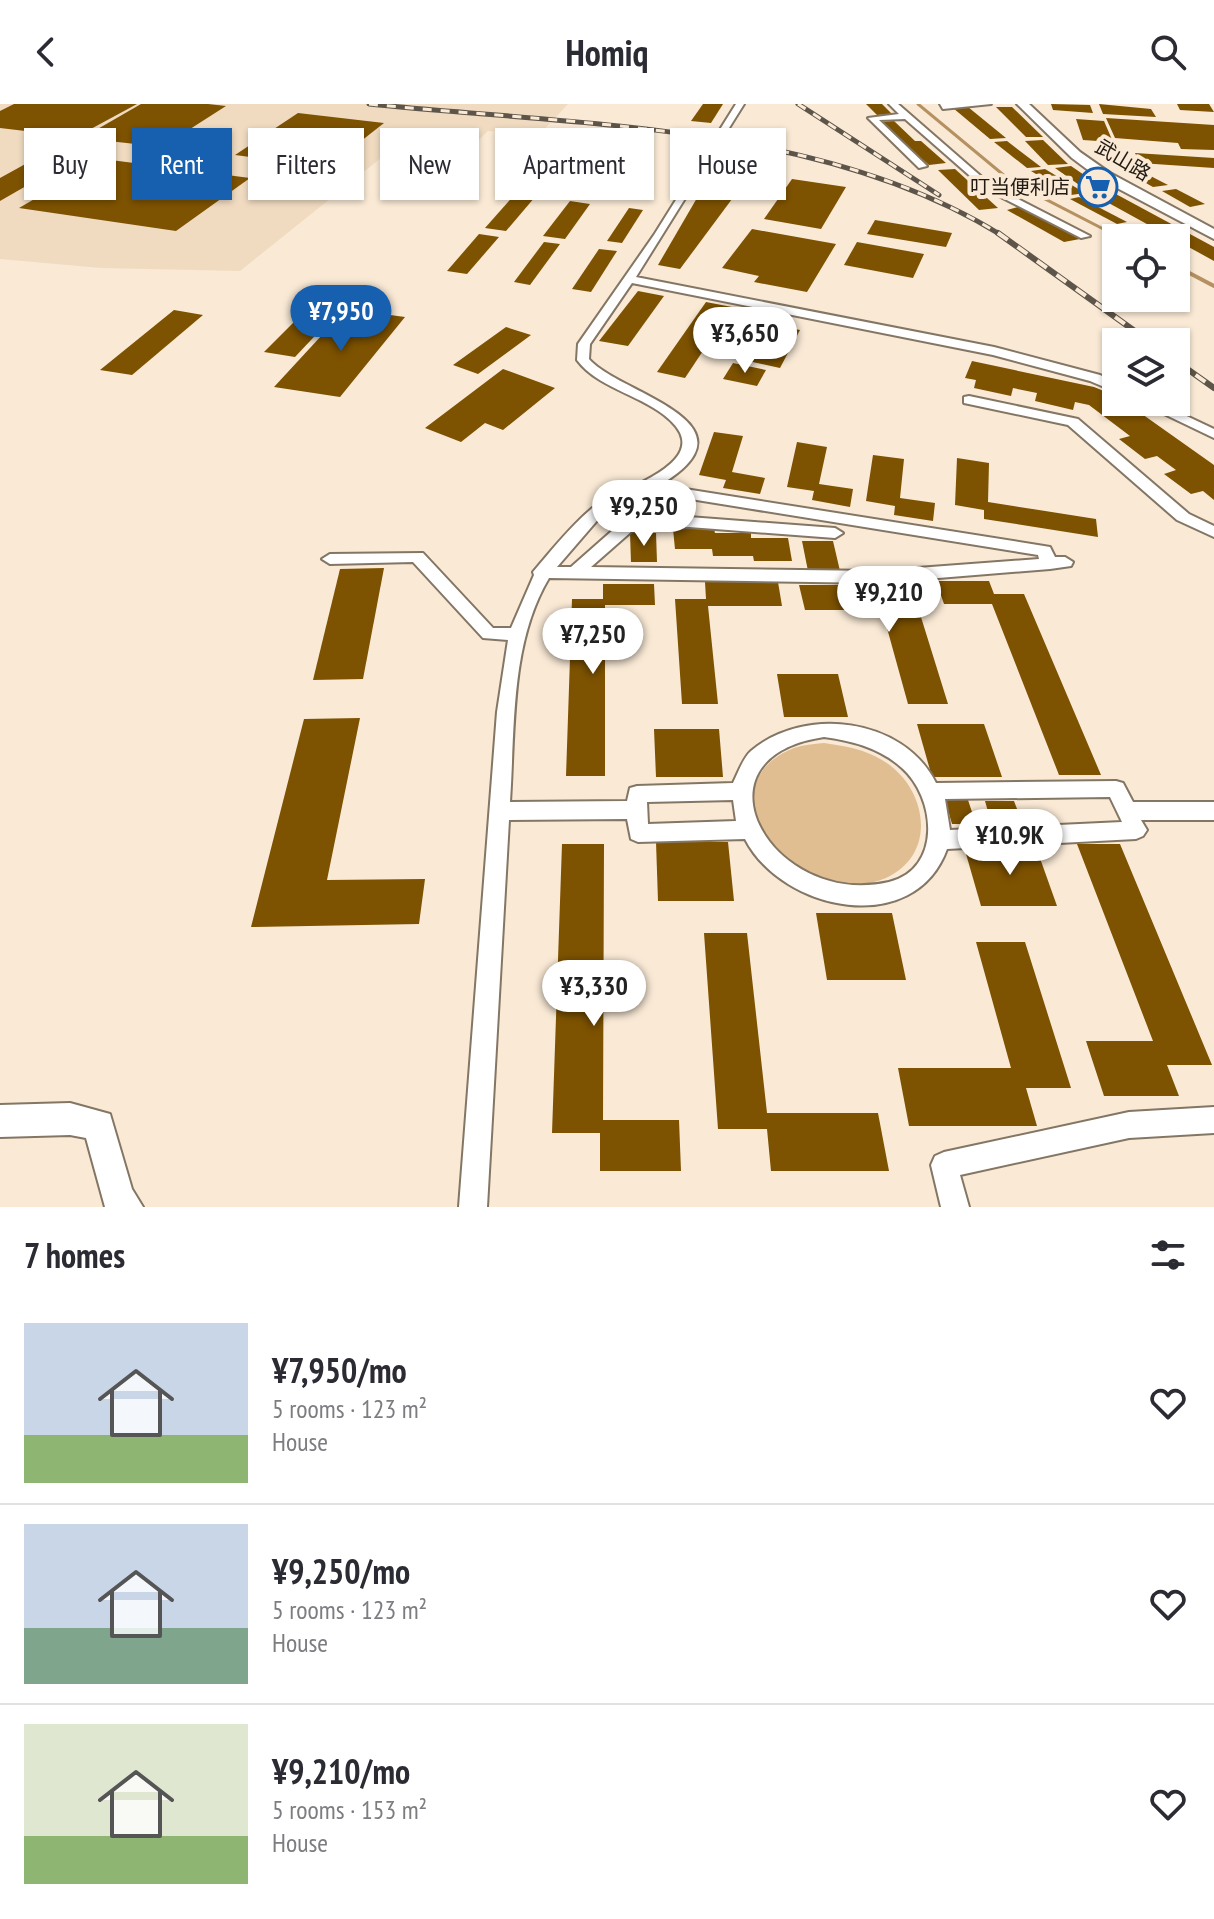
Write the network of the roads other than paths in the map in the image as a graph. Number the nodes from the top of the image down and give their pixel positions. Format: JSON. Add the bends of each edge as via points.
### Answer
{"nodes":[{"id":1,"x":740,"y":104,"type":"edge"},
{"id":2,"x":893,"y":104,"type":"edge"},
{"id":3,"x":987,"y":104,"type":"edge"},
{"id":4,"x":1023,"y":104,"type":"edge"},
{"id":5,"x":943,"y":106,"type":"dead end"},
{"id":6,"x":907,"y":116,"type":"junction"},
{"id":7,"x":922,"y":166,"type":"dead end"},
{"id":8,"x":1214,"y":235,"type":"edge"},
{"id":9,"x":1085,"y":236,"type":"dead end"},
{"id":10,"x":630,"y":279,"type":"junction"},
{"id":11,"x":1102,"y":381,"type":"edge"},
{"id":12,"x":969,"y":400,"type":"dead end"},
{"id":13,"x":1176,"y":416,"type":"edge"},
{"id":14,"x":1214,"y":434,"type":"edge"},
{"id":15,"x":646,"y":487,"type":"junction"},
{"id":16,"x":1214,"y":532,"type":"edge"},
{"id":17,"x":835,"y":533,"type":"dead end"},
{"id":18,"x":330,"y":559,"type":"dead end"},
{"id":19,"x":541,"y":572,"type":"junction"},
{"id":20,"x":575,"y":572,"type":"junction"},
{"id":21,"x":516,"y":634,"type":"junction"},
{"id":22,"x":743,"y":791,"type":"junction"},
{"id":23,"x":931,"y":791,"type":"junction"},
{"id":24,"x":637,"y":810,"type":"junction"},
{"id":25,"x":499,"y":811,"type":"junction"},
{"id":26,"x":1127,"y":811,"type":"junction"},
{"id":27,"x":1214,"y":811,"type":"edge"},
{"id":28,"x":749,"y":830,"type":"junction"},
{"id":29,"x":941,"y":840,"type":"junction"},
{"id":30,"x":1214,"y":1120,"type":"edge"},
{"id":31,"x":0,"y":1121,"type":"edge"},
{"id":32,"x":126,"y":1207,"type":"edge"},
{"id":33,"x":473,"y":1207,"type":"edge"},
{"id":34,"x":955,"y":1207,"type":"edge"}],
"edges":[{"from":1,"to":10,"type":"street"},
{"from":2,"to":6,"type":"street"},
{"from":3,"to":5,"type":"street"},
{"from":4,"to":8,"type":"main road","name":"武山路","via":[[1105,176]]},
{"from":6,"to":7,"type":"street","via":[[872,118]]},
{"from":6,"to":9,"type":"street","via":[[988,187]]},
{"from":10,"to":11,"type":"street","via":[[994,351]]},
{"from":10,"to":15,"type":"street","via":[[588,333],[582,353],[589,367],[664,409],[687,431],[689,442],[680,464]]},
{"from":12,"to":16,"type":"street","via":[[1073,422],[1183,517]]},
{"from":13,"to":14,"type":"street"},
{"from":15,"to":19,"type":"street","via":[[598,510]]},
{"from":15,"to":20,"type":"street","via":[[1044,551],[1057,563],[877,577]]},
{"from":17,"to":20,"type":"street","via":[[689,522],[628,526]]},
{"from":18,"to":21,"type":"street","via":[[417,557],[489,634]]},
{"from":19,"to":20,"type":"street"},
{"from":19,"to":21,"type":"street"},
{"from":21,"to":25,"type":"street"},
{"from":22,"to":23,"type":"street","via":[[745,776],[762,751],[790,735],[824,729],[861,735],[896,751]]},
{"from":22,"to":24,"type":"street","via":[[637,794]]},
{"from":22,"to":28,"type":"street","via":[[741,808]]},
{"from":23,"to":26,"type":"street","via":[[1116,789]]},
{"from":23,"to":29,"type":"street","via":[[939,807]]},
{"from":24,"to":25,"type":"street"},
{"from":24,"to":28,"type":"street","via":[[638,833]]},
{"from":25,"to":33,"type":"street"},
{"from":26,"to":27,"type":"street"},
{"from":26,"to":29,"type":"street","via":[[1136,830]]},
{"from":28,"to":29,"type":"street","via":[[779,869],[816,890],[858,897],[897,889],[926,869]]},
{"from":30,"to":34,"type":"street","via":[[1129,1125],[944,1165]]},
{"from":31,"to":32,"type":"street","via":[[70,1119],[99,1125],[118,1199]]}]}
